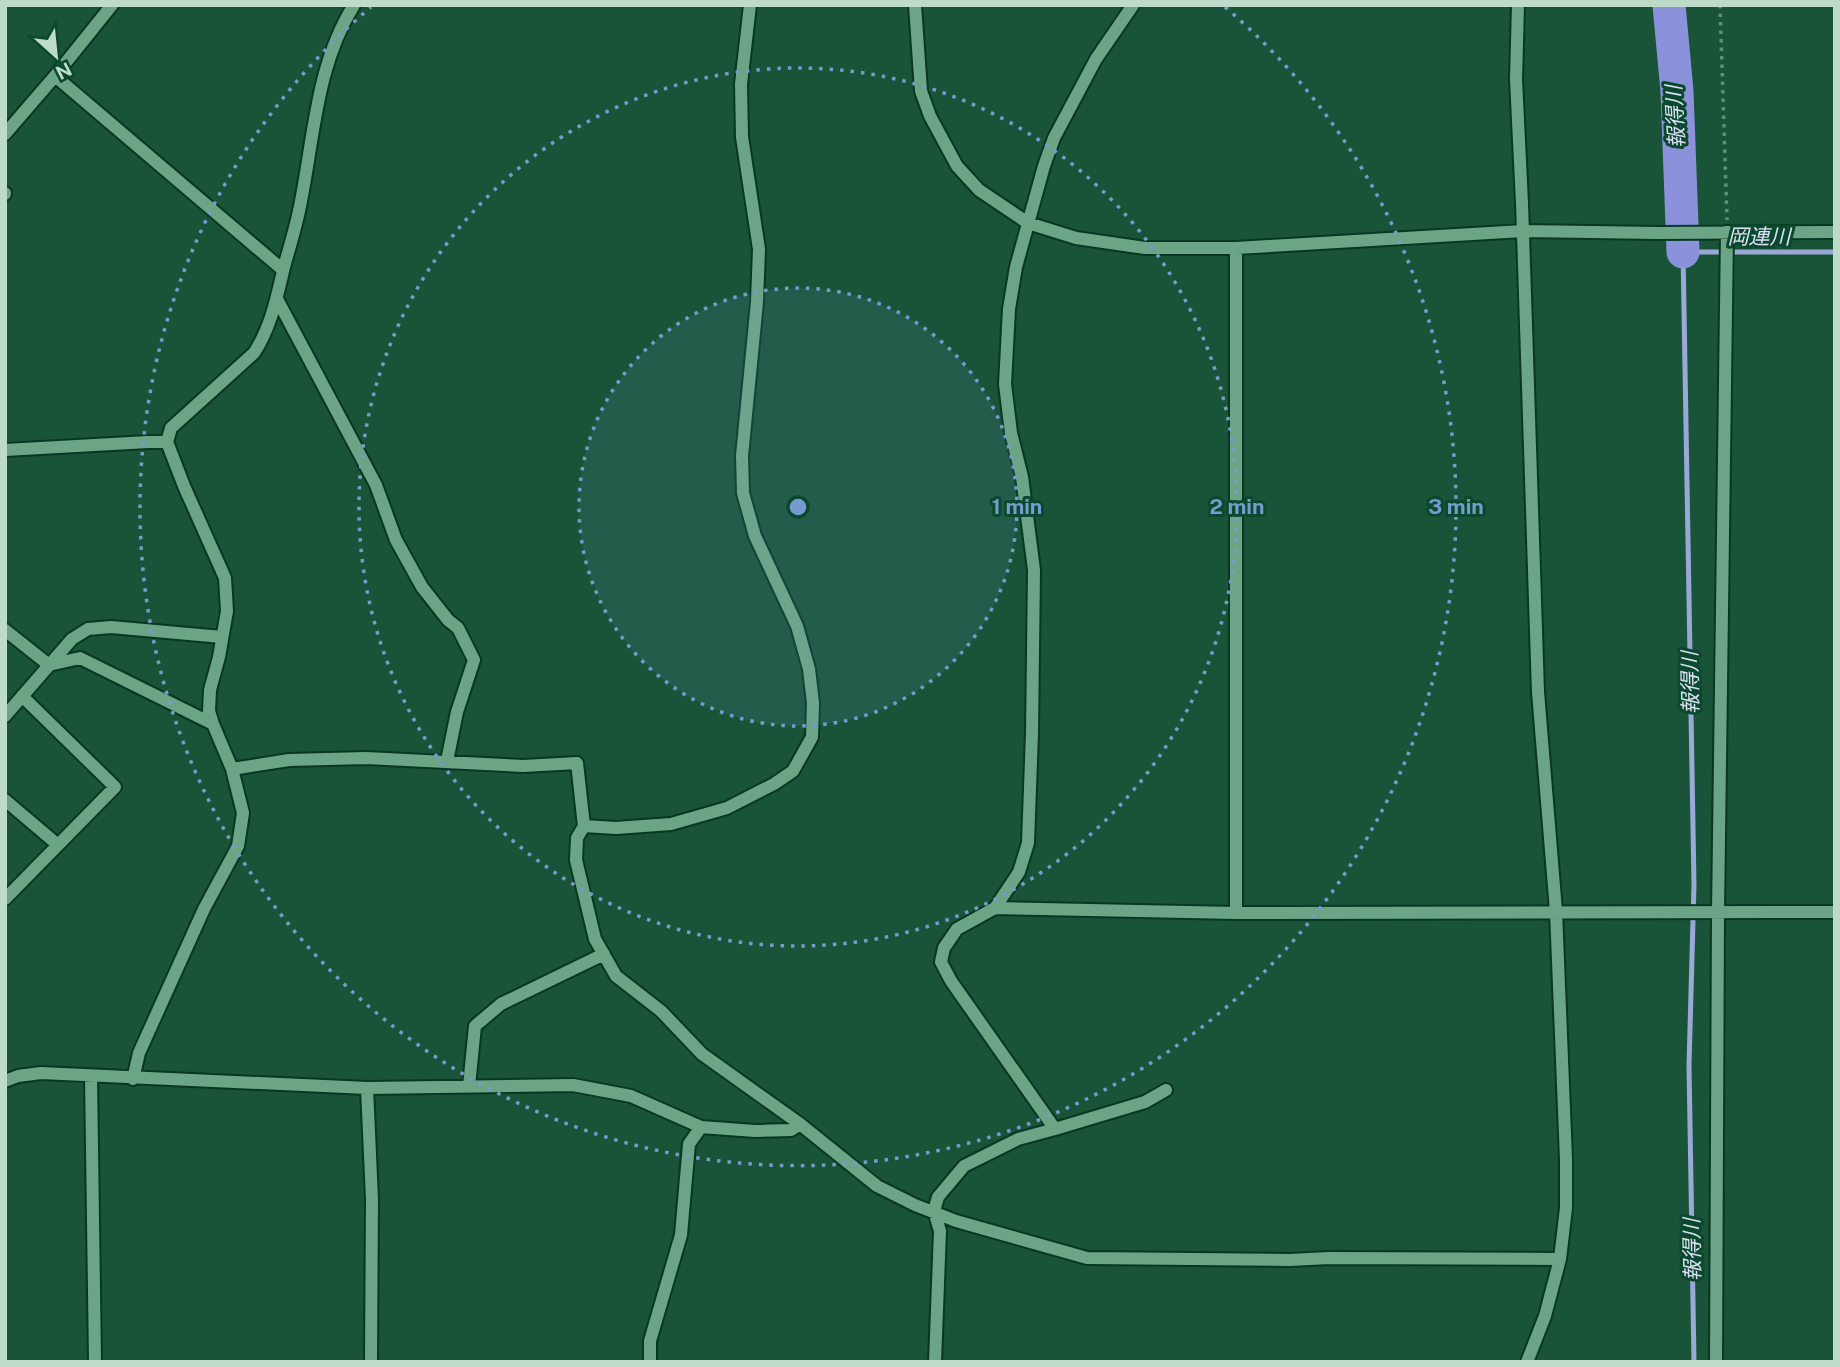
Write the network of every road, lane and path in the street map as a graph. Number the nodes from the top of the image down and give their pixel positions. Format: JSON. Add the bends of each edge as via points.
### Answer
{"nodes":[{"id":1,"x":112,"y":5,"type":"edge"},
{"id":2,"x":354,"y":5,"type":"edge"},
{"id":3,"x":750,"y":5,"type":"edge"},
{"id":4,"x":915,"y":5,"type":"edge"},
{"id":5,"x":1133,"y":5,"type":"edge"},
{"id":6,"x":1518,"y":5,"type":"edge"},
{"id":7,"x":1720,"y":5,"type":"edge"},
{"id":8,"x":55,"y":76,"type":"junction"},
{"id":9,"x":5,"y":134,"type":"edge"},
{"id":10,"x":1028,"y":223,"type":"junction"},
{"id":11,"x":1523,"y":231,"type":"junction"},
{"id":12,"x":1721,"y":232,"type":"junction"},
{"id":13,"x":1835,"y":232,"type":"edge"},
{"id":14,"x":1236,"y":248,"type":"junction"},
{"id":15,"x":284,"y":271,"type":"junction"},
{"id":16,"x":277,"y":299,"type":"junction"},
{"id":17,"x":167,"y":442,"type":"junction"},
{"id":18,"x":5,"y":450,"type":"edge"},
{"id":19,"x":5,"y":629,"type":"edge"},
{"id":20,"x":222,"y":637,"type":"junction"},
{"id":21,"x":49,"y":665,"type":"junction"},
{"id":22,"x":22,"y":696,"type":"junction"},
{"id":23,"x":5,"y":716,"type":"edge"},
{"id":24,"x":213,"y":724,"type":"junction"},
{"id":25,"x":447,"y":761,"type":"junction"},
{"id":26,"x":232,"y":768,"type":"junction"},
{"id":27,"x":5,"y":800,"type":"edge"},
{"id":28,"x":584,"y":826,"type":"junction"},
{"id":29,"x":58,"y":845,"type":"junction"},
{"id":30,"x":5,"y":899,"type":"edge"},
{"id":31,"x":995,"y":908,"type":"junction"},
{"id":32,"x":1556,"y":911,"type":"junction"},
{"id":33,"x":1712,"y":912,"type":"junction"},
{"id":34,"x":1835,"y":912,"type":"edge"},
{"id":35,"x":1236,"y":913,"type":"junction"},
{"id":36,"x":604,"y":954,"type":"junction"},
{"id":37,"x":91,"y":1076,"type":"junction"},
{"id":38,"x":132,"y":1079,"type":"junction"},
{"id":39,"x":5,"y":1082,"type":"edge"},
{"id":40,"x":469,"y":1086,"type":"junction"},
{"id":41,"x":367,"y":1088,"type":"junction"},
{"id":42,"x":1166,"y":1090,"type":"dead end"},
{"id":43,"x":800,"y":1124,"type":"junction"},
{"id":44,"x":701,"y":1127,"type":"junction"},
{"id":45,"x":1055,"y":1129,"type":"junction"},
{"id":46,"x":934,"y":1211,"type":"junction"},
{"id":47,"x":1560,"y":1259,"type":"junction"},
{"id":48,"x":95,"y":1362,"type":"edge"},
{"id":49,"x":372,"y":1362,"type":"edge"},
{"id":50,"x":650,"y":1362,"type":"edge"},
{"id":51,"x":934,"y":1362,"type":"edge"},
{"id":52,"x":1528,"y":1362,"type":"edge"},
{"id":53,"x":1716,"y":1362,"type":"edge"}],
"edges":[{"from":1,"to":8,"type":"street"},
{"from":2,"to":15,"type":"street","via":[[324,71]]},
{"from":3,"to":28,"type":"street","via":[[741,84],[742,137],[759,249],[743,493],[755,536],[797,626],[811,680],[811,737],[793,771],[727,808],[671,824]]},
{"from":4,"to":10,"type":"street","via":[[921,90],[930,116],[957,166],[979,190]]},
{"from":5,"to":10,"type":"street","via":[[1054,138]]},
{"from":6,"to":11,"type":"street"},
{"from":7,"to":12,"type":"path"},
{"from":8,"to":9,"type":"street"},
{"from":8,"to":15,"type":"street"},
{"from":10,"to":14,"type":"street","via":[[1076,238],[1145,248]]},
{"from":10,"to":31,"type":"street","via":[[1009,309],[1005,384],[1034,569],[1028,843],[1019,872]]},
{"from":11,"to":12,"type":"street"},
{"from":11,"to":14,"type":"street"},
{"from":11,"to":32,"type":"street","via":[[1538,692]]},
{"from":12,"to":13,"type":"street"},
{"from":12,"to":33,"type":"street"},
{"from":14,"to":35,"type":"street"},
{"from":15,"to":16,"type":"street"},
{"from":16,"to":17,"type":"street","via":[[254,353],[171,428]]},
{"from":16,"to":25,"type":"street","via":[[376,485],[396,540],[422,587],[458,628],[474,660]]},
{"from":17,"to":18,"type":"street"},
{"from":17,"to":20,"type":"street","via":[[225,578],[227,611]]},
{"from":19,"to":21,"type":"street"},
{"from":20,"to":21,"type":"street","via":[[88,629],[72,639]]},
{"from":20,"to":24,"type":"street","via":[[210,690]]},
{"from":21,"to":22,"type":"street"},
{"from":21,"to":24,"type":"street","via":[[80,658]]},
{"from":22,"to":23,"type":"street"},
{"from":22,"to":29,"type":"street","via":[[115,787]]},
{"from":24,"to":26,"type":"street"},
{"from":25,"to":26,"type":"street","via":[[302,760]]},
{"from":25,"to":28,"type":"street","via":[[577,764]]},
{"from":26,"to":38,"type":"street","via":[[243,813],[238,846],[204,909],[139,1053]]},
{"from":27,"to":29,"type":"street"},
{"from":28,"to":36,"type":"street","via":[[577,838],[576,860]]},
{"from":29,"to":30,"type":"street"},
{"from":31,"to":35,"type":"street"},
{"from":31,"to":45,"type":"street","via":[[957,929],[941,962]]},
{"from":32,"to":33,"type":"street"},
{"from":32,"to":35,"type":"street"},
{"from":32,"to":47,"type":"street","via":[[1566,1159]]},
{"from":33,"to":34,"type":"street"},
{"from":33,"to":53,"type":"street"},
{"from":36,"to":40,"type":"street","via":[[501,1004],[475,1026]]},
{"from":36,"to":43,"type":"street","via":[[616,976],[661,1012],[702,1054]]},
{"from":37,"to":38,"type":"street"},
{"from":37,"to":39,"type":"street","via":[[41,1073]]},
{"from":37,"to":48,"type":"street"},
{"from":38,"to":41,"type":"street"},
{"from":40,"to":41,"type":"street"},
{"from":40,"to":44,"type":"street","via":[[573,1085],[631,1096]]},
{"from":41,"to":49,"type":"street"},
{"from":42,"to":45,"type":"street","via":[[1145,1102]]},
{"from":43,"to":44,"type":"street","via":[[791,1130]]},
{"from":43,"to":46,"type":"street","via":[[877,1186]]},
{"from":44,"to":50,"type":"street","via":[[689,1143],[681,1235],[650,1341]]},
{"from":45,"to":46,"type":"street","via":[[1018,1139],[964,1167],[938,1197]]},
{"from":46,"to":47,"type":"street","via":[[1087,1258]]},
{"from":46,"to":51,"type":"street","via":[[940,1231]]},
{"from":47,"to":52,"type":"street"}]}
